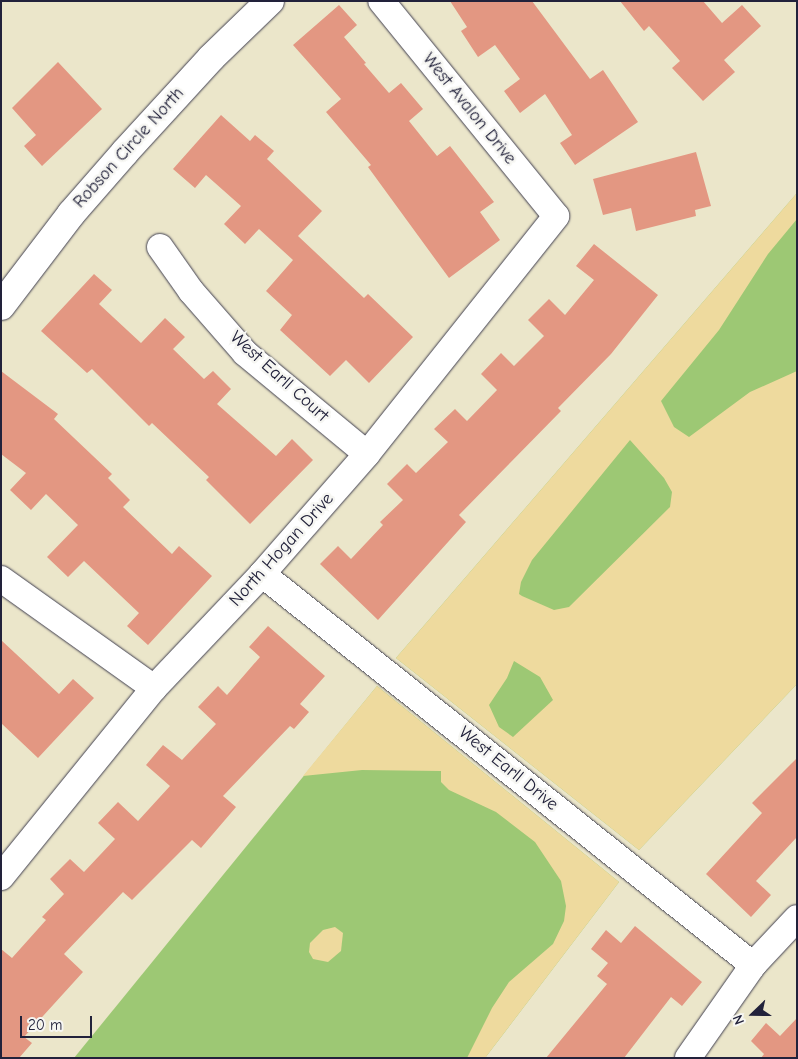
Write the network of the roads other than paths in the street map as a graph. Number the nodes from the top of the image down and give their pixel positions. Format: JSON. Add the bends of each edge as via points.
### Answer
{"nodes":[{"id":1,"x":270,"y":1,"type":"edge"},
{"id":2,"x":381,"y":1,"type":"edge"},
{"id":3,"x":556,"y":216,"type":"joint"},
{"id":4,"x":160,"y":247,"type":"dead end"},
{"id":5,"x":1,"y":306,"type":"edge"},
{"id":6,"x":367,"y":454,"type":"junction"},
{"id":7,"x":262,"y":574,"type":"junction"},
{"id":8,"x":1,"y":579,"type":"edge"},
{"id":9,"x":154,"y":688,"type":"junction"},
{"id":10,"x":1,"y":877,"type":"edge"},
{"id":11,"x":797,"y":918,"type":"edge"},
{"id":12,"x":753,"y":965,"type":"junction"},
{"id":13,"x":688,"y":1058,"type":"edge"}],
"edges":[{"from":1,"to":5,"type":"street","name":"Robson Circle North","via":[[211,58],[124,152]]},
{"from":2,"to":3,"type":"street","name":"West Avalon Drive"},
{"from":3,"to":6,"type":"street","name":"North Hogan Drive"},
{"from":4,"to":6,"type":"street","name":"West Earll Court","via":[[191,291],[245,352]]},
{"from":6,"to":7,"type":"street","name":"North Hogan Drive"},
{"from":7,"to":9,"type":"street","name":"North Hogan Drive"},
{"from":7,"to":12,"type":"street","name":"West Earll Drive"},
{"from":8,"to":9,"type":"street"},
{"from":9,"to":10,"type":"street","name":"North Hogan Drive"},
{"from":11,"to":12,"type":"street"},
{"from":12,"to":13,"type":"street"}]}
